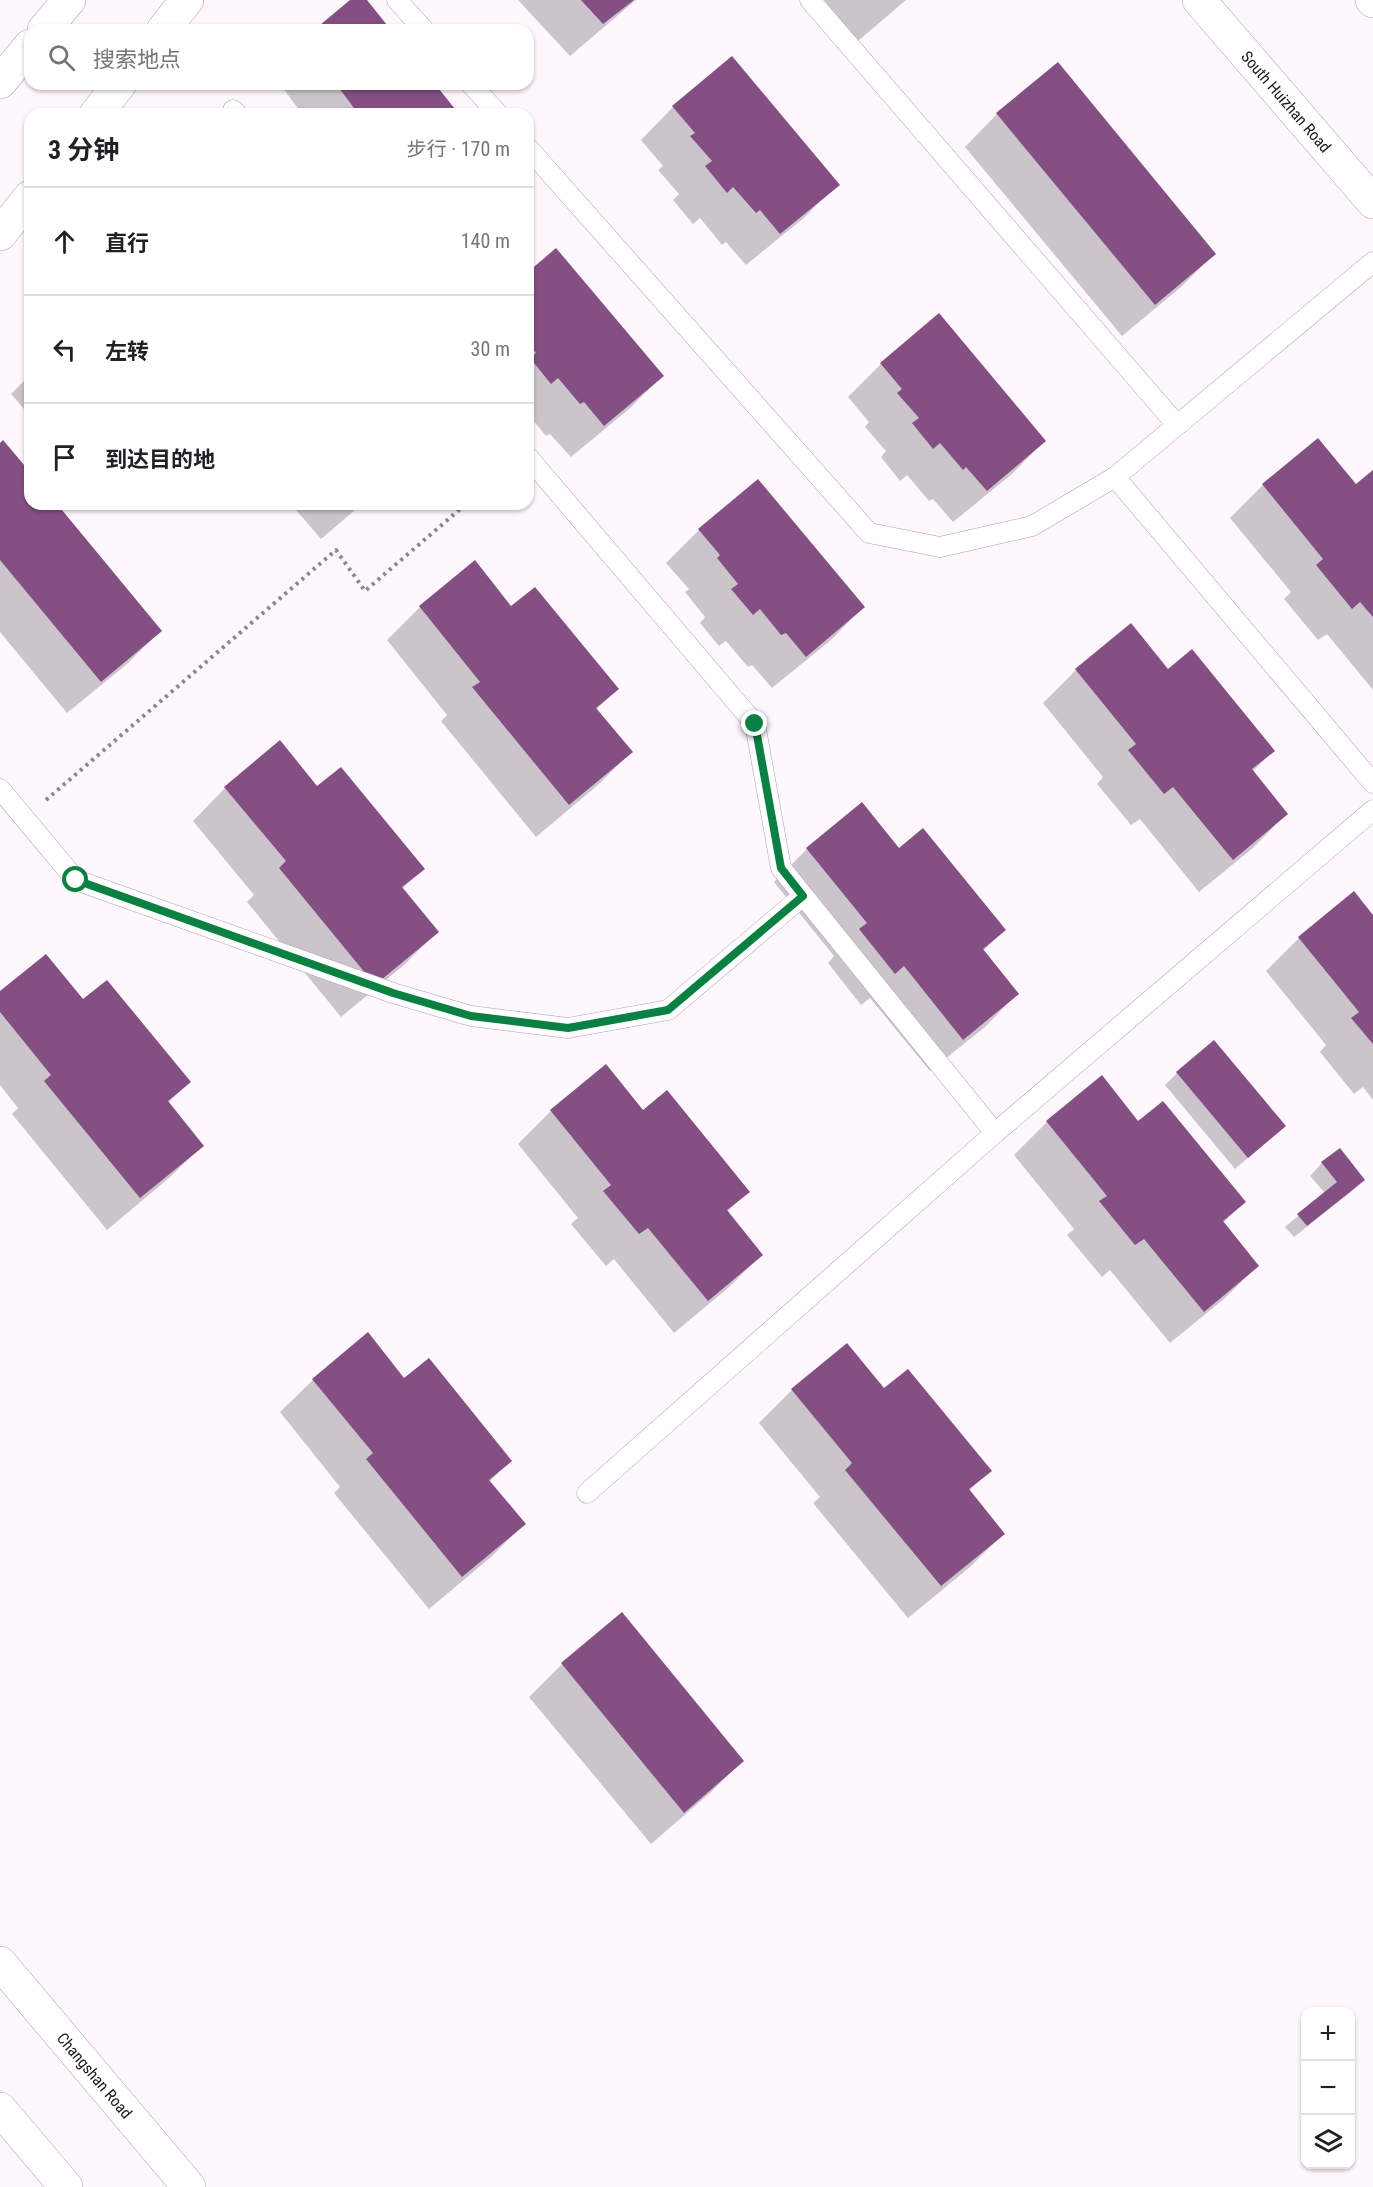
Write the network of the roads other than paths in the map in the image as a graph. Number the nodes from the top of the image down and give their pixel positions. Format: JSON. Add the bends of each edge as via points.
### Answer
{"nodes":[{"id":1,"x":69,"y":0,"type":"edge"},
{"id":2,"x":187,"y":0,"type":"edge"},
{"id":3,"x":397,"y":0,"type":"edge"},
{"id":4,"x":810,"y":0,"type":"edge"},
{"id":5,"x":1199,"y":0,"type":"edge"},
{"id":6,"x":49,"y":24,"type":"edge"},
{"id":7,"x":168,"y":24,"type":"edge"},
{"id":8,"x":419,"y":24,"type":"edge"},
{"id":9,"x":24,"y":53,"type":"edge"},
{"id":10,"x":0,"y":82,"type":"edge"},
{"id":11,"x":115,"y":90,"type":"edge"},
{"id":12,"x":476,"y":90,"type":"edge"},
{"id":13,"x":101,"y":108,"type":"edge"},
{"id":14,"x":493,"y":108,"type":"edge"},
{"id":15,"x":534,"y":155,"type":"edge"},
{"id":16,"x":1373,"y":202,"type":"edge"},
{"id":17,"x":24,"y":204,"type":"edge"},
{"id":18,"x":0,"y":234,"type":"edge"},
{"id":19,"x":1373,"y":262,"type":"edge"},
{"id":20,"x":1177,"y":425,"type":"junction"},
{"id":21,"x":534,"y":465,"type":"edge"},
{"id":22,"x":1114,"y":477,"type":"junction"},
{"id":23,"x":1373,"y":783,"type":"edge"},
{"id":24,"x":0,"y":789,"type":"edge"},
{"id":25,"x":1373,"y":810,"type":"edge"},
{"id":26,"x":803,"y":896,"type":"junction"},
{"id":27,"x":995,"y":1133,"type":"junction"},
{"id":28,"x":587,"y":1493,"type":"dead end"},
{"id":29,"x":0,"y":1963,"type":"edge"},
{"id":30,"x":0,"y":2109,"type":"edge"},
{"id":31,"x":66,"y":2187,"type":"edge"},
{"id":32,"x":189,"y":2187,"type":"edge"}],
"edges":[{"from":1,"to":6,"type":"street"},
{"from":2,"to":7,"type":"street"},
{"from":3,"to":8,"type":"lane"},
{"from":4,"to":20,"type":"lane"},
{"from":5,"to":16,"type":"street","name":"South Huizhan Road"},
{"from":9,"to":10,"type":"street"},
{"from":11,"to":13,"type":"street"},
{"from":12,"to":14,"type":"lane"},
{"from":15,"to":22,"type":"lane","via":[[869,533],[940,547],[1032,526]]},
{"from":17,"to":18,"type":"street"},
{"from":19,"to":20,"type":"lane"},
{"from":20,"to":22,"type":"lane"},
{"from":21,"to":26,"type":"lane","via":[[755,724],[781,868]]},
{"from":22,"to":23,"type":"lane"},
{"from":24,"to":26,"type":"lane","via":[[76,880],[393,993],[471,1016],[568,1028],[668,1010]]},
{"from":25,"to":27,"type":"lane"},
{"from":26,"to":27,"type":"lane"},
{"from":27,"to":28,"type":"lane"},
{"from":29,"to":32,"type":"street","name":"Changshan Road"},
{"from":30,"to":31,"type":"street"}]}
